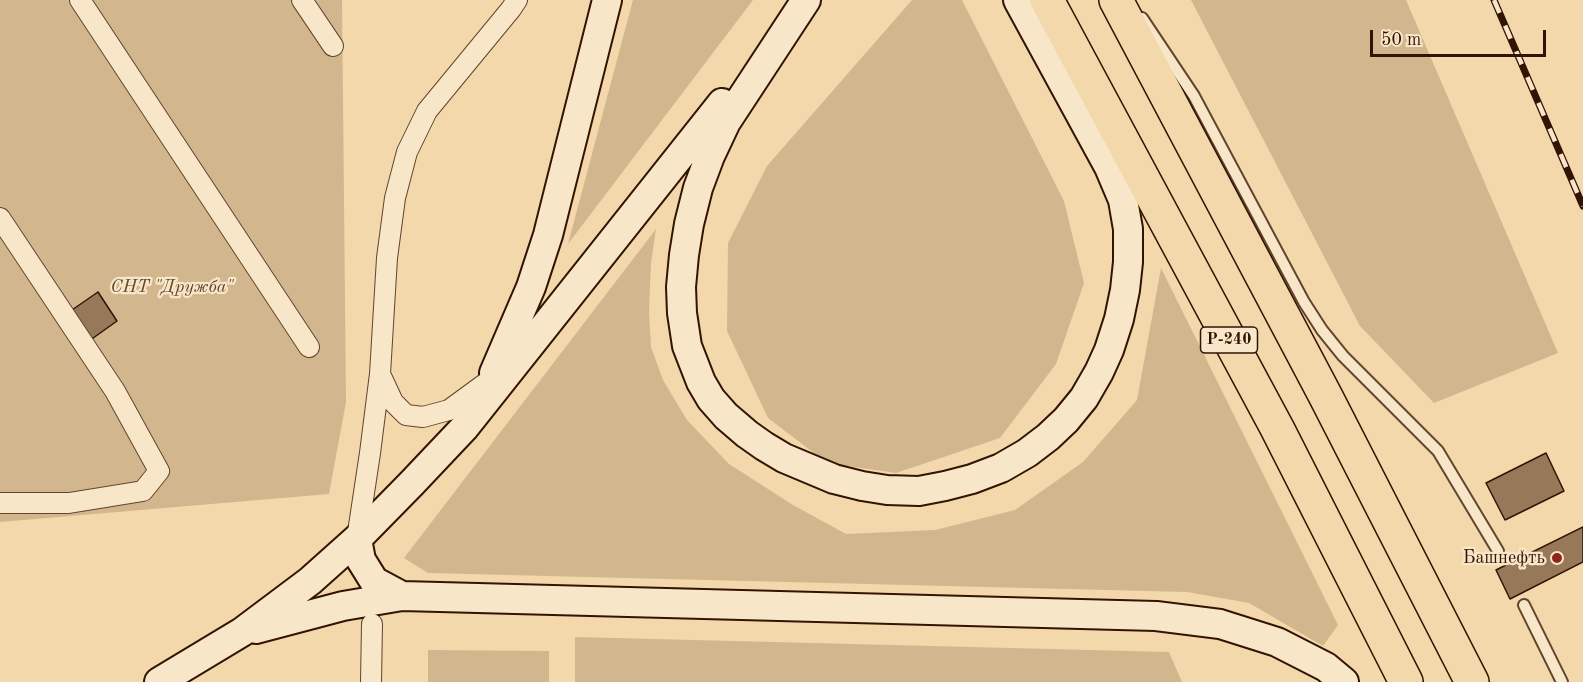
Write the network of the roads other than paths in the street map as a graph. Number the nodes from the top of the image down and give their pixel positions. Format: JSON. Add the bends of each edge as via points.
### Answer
{"nodes":[{"id":1,"x":80,"y":0,"type":"edge"},
{"id":2,"x":302,"y":0,"type":"edge"},
{"id":3,"x":517,"y":0,"type":"edge"},
{"id":4,"x":607,"y":0,"type":"edge"},
{"id":5,"x":805,"y":0,"type":"edge"},
{"id":6,"x":1018,"y":0,"type":"edge"},
{"id":7,"x":1047,"y":0,"type":"edge"},
{"id":8,"x":1126,"y":5,"type":"edge"},
{"id":9,"x":333,"y":46,"type":"dead end"},
{"id":10,"x":0,"y":218,"type":"edge"},
{"id":11,"x":309,"y":346,"type":"dead end"},
{"id":12,"x":380,"y":374,"type":"junction"},
{"id":13,"x":490,"y":380,"type":"junction"},
{"id":14,"x":464,"y":428,"type":"junction"},
{"id":15,"x":0,"y":503,"type":"edge"},
{"id":16,"x":357,"y":539,"type":"junction"},
{"id":17,"x":1498,"y":550,"type":"dead end"},
{"id":18,"x":402,"y":596,"type":"junction"},
{"id":19,"x":1524,"y":605,"type":"dead end"},
{"id":20,"x":372,"y":624,"type":"dead end"},
{"id":21,"x":242,"y":632,"type":"junction"},
{"id":22,"x":159,"y":682,"type":"edge"},
{"id":23,"x":371,"y":682,"type":"edge"},
{"id":24,"x":1344,"y":682,"type":"edge"},
{"id":25,"x":1406,"y":682,"type":"edge"},
{"id":26,"x":1472,"y":682,"type":"edge"},
{"id":27,"x":1562,"y":682,"type":"edge"}],
"edges":[{"from":1,"to":11,"type":"street"},
{"from":2,"to":9,"type":"street"},
{"from":3,"to":12,"type":"street","via":[[427,111],[407,152],[395,198],[387,258]]},
{"from":4,"to":13,"type":"main road","via":[[548,235],[531,287]]},
{"from":5,"to":6,"type":"main road","via":[[726,122],[698,188],[687,234],[681,287],[687,346],[711,399],[726,417],[764,446],[834,479],[887,490],[919,491],[1001,468],[1066,420],[1084,398],[1109,350],[1125,290],[1128,228],[1123,200]]},
{"from":5,"to":14,"type":"main road"},
{"from":7,"to":25,"type":"highway","number":"Р-240","via":[[1277,428]]},
{"from":8,"to":17,"type":"lane","via":[[1194,96],[1322,330],[1438,450]]},
{"from":8,"to":26,"type":"highway"},
{"from":10,"to":15,"type":"street","via":[[115,391],[159,471],[143,491],[69,503]]},
{"from":12,"to":13,"type":"street","via":[[393,402],[406,415],[423,417],[449,410]]},
{"from":12,"to":16,"type":"street"},
{"from":13,"to":14,"type":"main road"},
{"from":14,"to":16,"type":"main road"},
{"from":16,"to":18,"type":"main road","via":[[361,560],[374,581]]},
{"from":16,"to":21,"type":"main road","via":[[310,581]]},
{"from":18,"to":21,"type":"main road","via":[[343,606]]},
{"from":18,"to":24,"type":"main road","via":[[1156,616],[1220,624],[1277,642],[1326,667]]},
{"from":19,"to":27,"type":"lane"},
{"from":20,"to":23,"type":"street"},
{"from":21,"to":22,"type":"main road"}]}
